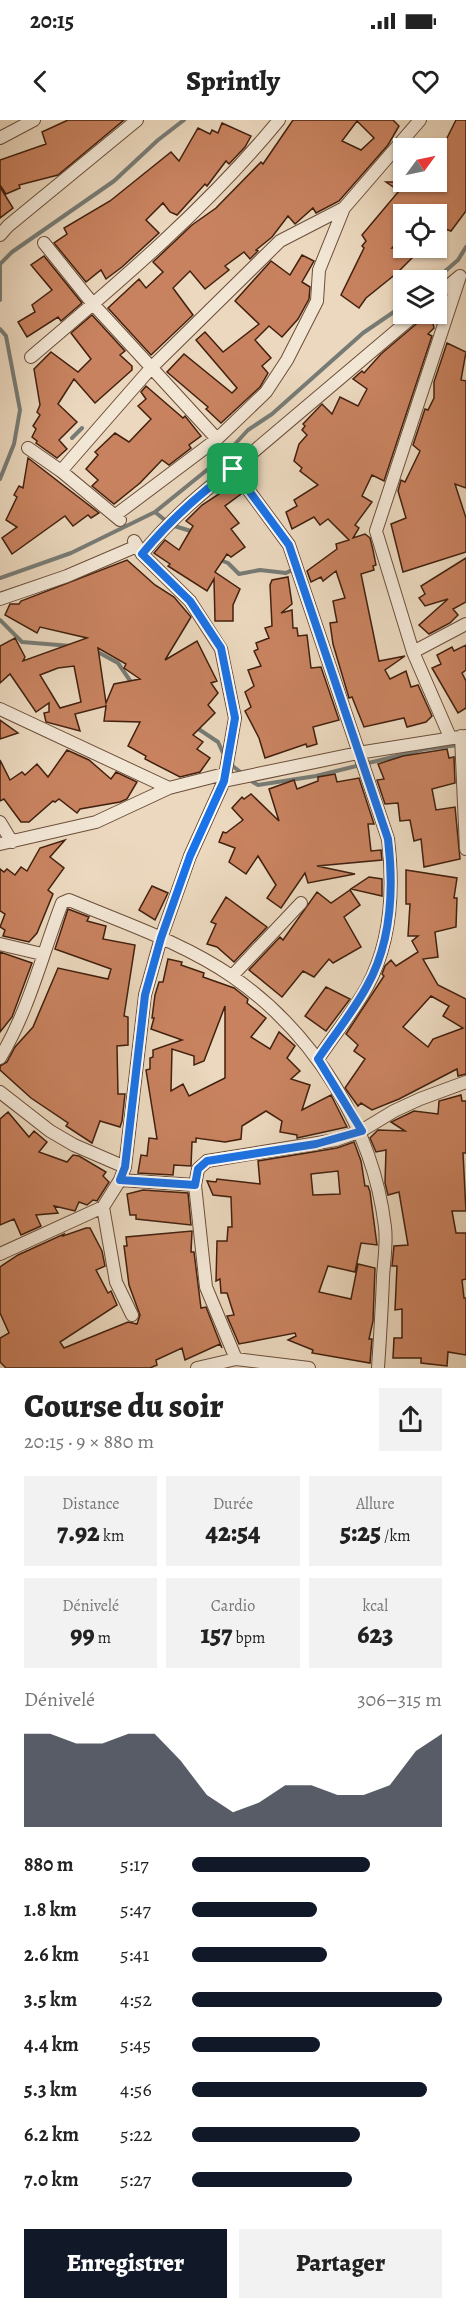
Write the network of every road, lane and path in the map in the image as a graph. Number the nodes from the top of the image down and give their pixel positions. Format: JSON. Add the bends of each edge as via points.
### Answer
{"nodes":[{"id":1,"x":34,"y":120,"type":"edge"},
{"id":2,"x":137,"y":120,"type":"edge"},
{"id":3,"x":279,"y":120,"type":"edge"},
{"id":4,"x":420,"y":120,"type":"edge"},
{"id":5,"x":0,"y":138,"type":"edge"},
{"id":6,"x":344,"y":208,"type":"junction"},
{"id":7,"x":0,"y":235,"type":"edge"},
{"id":8,"x":44,"y":243,"type":"dead end"},
{"id":9,"x":463,"y":274,"type":"edge"},
{"id":10,"x":447,"y":287,"type":"edge"},
{"id":11,"x":93,"y":304,"type":"junction"},
{"id":12,"x":404,"y":324,"type":"edge"},
{"id":13,"x":31,"y":357,"type":"dead end"},
{"id":14,"x":151,"y":368,"type":"junction"},
{"id":15,"x":218,"y":439,"type":"junction"},
{"id":16,"x":27,"y":448,"type":"dead end"},
{"id":17,"x":233,"y":469,"type":"junction"},
{"id":18,"x":61,"y":471,"type":"junction"},
{"id":19,"x":137,"y":547,"type":"junction"},
{"id":20,"x":0,"y":599,"type":"edge"},
{"id":21,"x":466,"y":624,"type":"edge"},
{"id":22,"x":413,"y":652,"type":"junction"},
{"id":23,"x":0,"y":709,"type":"edge"},
{"id":24,"x":459,"y":736,"type":"edge"},
{"id":25,"x":358,"y":753,"type":"junction"},
{"id":26,"x":224,"y":778,"type":"junction"},
{"id":27,"x":169,"y":788,"type":"junction"},
{"id":28,"x":0,"y":822,"type":"edge"},
{"id":29,"x":6,"y":843,"type":"edge"},
{"id":30,"x":466,"y":849,"type":"edge"},
{"id":31,"x":301,"y":903,"type":"dead end"},
{"id":32,"x":161,"y":938,"type":"junction"},
{"id":33,"x":0,"y":944,"type":"edge"},
{"id":34,"x":42,"y":954,"type":"junction"},
{"id":35,"x":232,"y":976,"type":"junction"},
{"id":36,"x":0,"y":1058,"type":"edge"},
{"id":37,"x":318,"y":1059,"type":"junction"},
{"id":38,"x":466,"y":1083,"type":"edge"},
{"id":39,"x":0,"y":1092,"type":"edge"},
{"id":40,"x":362,"y":1131,"type":"junction"},
{"id":41,"x":125,"y":1167,"type":"junction"},
{"id":42,"x":120,"y":1180,"type":"junction"},
{"id":43,"x":195,"y":1185,"type":"junction"},
{"id":44,"x":103,"y":1207,"type":"junction"},
{"id":45,"x":0,"y":1254,"type":"edge"},
{"id":46,"x":132,"y":1315,"type":"dead end"},
{"id":47,"x":236,"y":1359,"type":"junction"},
{"id":48,"x":197,"y":1368,"type":"edge"},
{"id":49,"x":309,"y":1368,"type":"edge"},
{"id":50,"x":378,"y":1368,"type":"edge"}],
"edges":[{"from":1,"to":5,"type":"street"},
{"from":2,"to":7,"type":"street"},
{"from":3,"to":11,"type":"street","via":[[226,179]]},
{"from":4,"to":6,"type":"street"},
{"from":6,"to":14,"type":"street","via":[[280,241]]},
{"from":6,"to":15,"type":"street","via":[[319,270],[317,301],[287,360],[266,392]]},
{"from":8,"to":11,"type":"street"},
{"from":9,"to":10,"type":"street"},
{"from":9,"to":22,"type":"street","via":[[377,524]]},
{"from":11,"to":13,"type":"street"},
{"from":11,"to":14,"type":"street"},
{"from":12,"to":17,"type":"street"},
{"from":14,"to":15,"type":"street"},
{"from":14,"to":18,"type":"street"},
{"from":15,"to":18,"type":"street","via":[[118,517]]},
{"from":16,"to":18,"type":"street"},
{"from":17,"to":19,"type":"street"},
{"from":17,"to":25,"type":"street","via":[[289,545]]},
{"from":19,"to":20,"type":"street"},
{"from":19,"to":26,"type":"street","via":[[190,601],[221,648],[235,718]]},
{"from":21,"to":22,"type":"street"},
{"from":22,"to":24,"type":"street"},
{"from":23,"to":27,"type":"street"},
{"from":24,"to":25,"type":"street"},
{"from":24,"to":30,"type":"street"},
{"from":25,"to":26,"type":"street"},
{"from":25,"to":37,"type":"street","via":[[388,839],[392,877],[389,915],[382,950],[367,986]]},
{"from":26,"to":27,"type":"street"},
{"from":26,"to":32,"type":"street","via":[[190,856]]},
{"from":27,"to":29,"type":"street","via":[[96,822]]},
{"from":28,"to":29,"type":"street"},
{"from":31,"to":35,"type":"street"},
{"from":32,"to":34,"type":"street","via":[[69,900],[62,903]]},
{"from":32,"to":35,"type":"street"},
{"from":32,"to":41,"type":"street","via":[[144,1005]]},
{"from":33,"to":34,"type":"street"},
{"from":34,"to":36,"type":"street","via":[[31,993]]},
{"from":35,"to":37,"type":"street","via":[[284,1020]]},
{"from":37,"to":40,"type":"street"},
{"from":38,"to":40,"type":"street","via":[[394,1111]]},
{"from":39,"to":41,"type":"street","via":[[50,1131]]},
{"from":40,"to":43,"type":"street","via":[[316,1144],[207,1161],[198,1169]]},
{"from":40,"to":50,"type":"street","via":[[381,1196],[386,1230]]},
{"from":41,"to":42,"type":"street"},
{"from":42,"to":43,"type":"street"},
{"from":42,"to":44,"type":"street"},
{"from":43,"to":47,"type":"street","via":[[206,1287]]},
{"from":44,"to":45,"type":"street"},
{"from":44,"to":46,"type":"street","via":[[116,1282]]},
{"from":47,"to":48,"type":"street"},
{"from":47,"to":49,"type":"street"}]}
